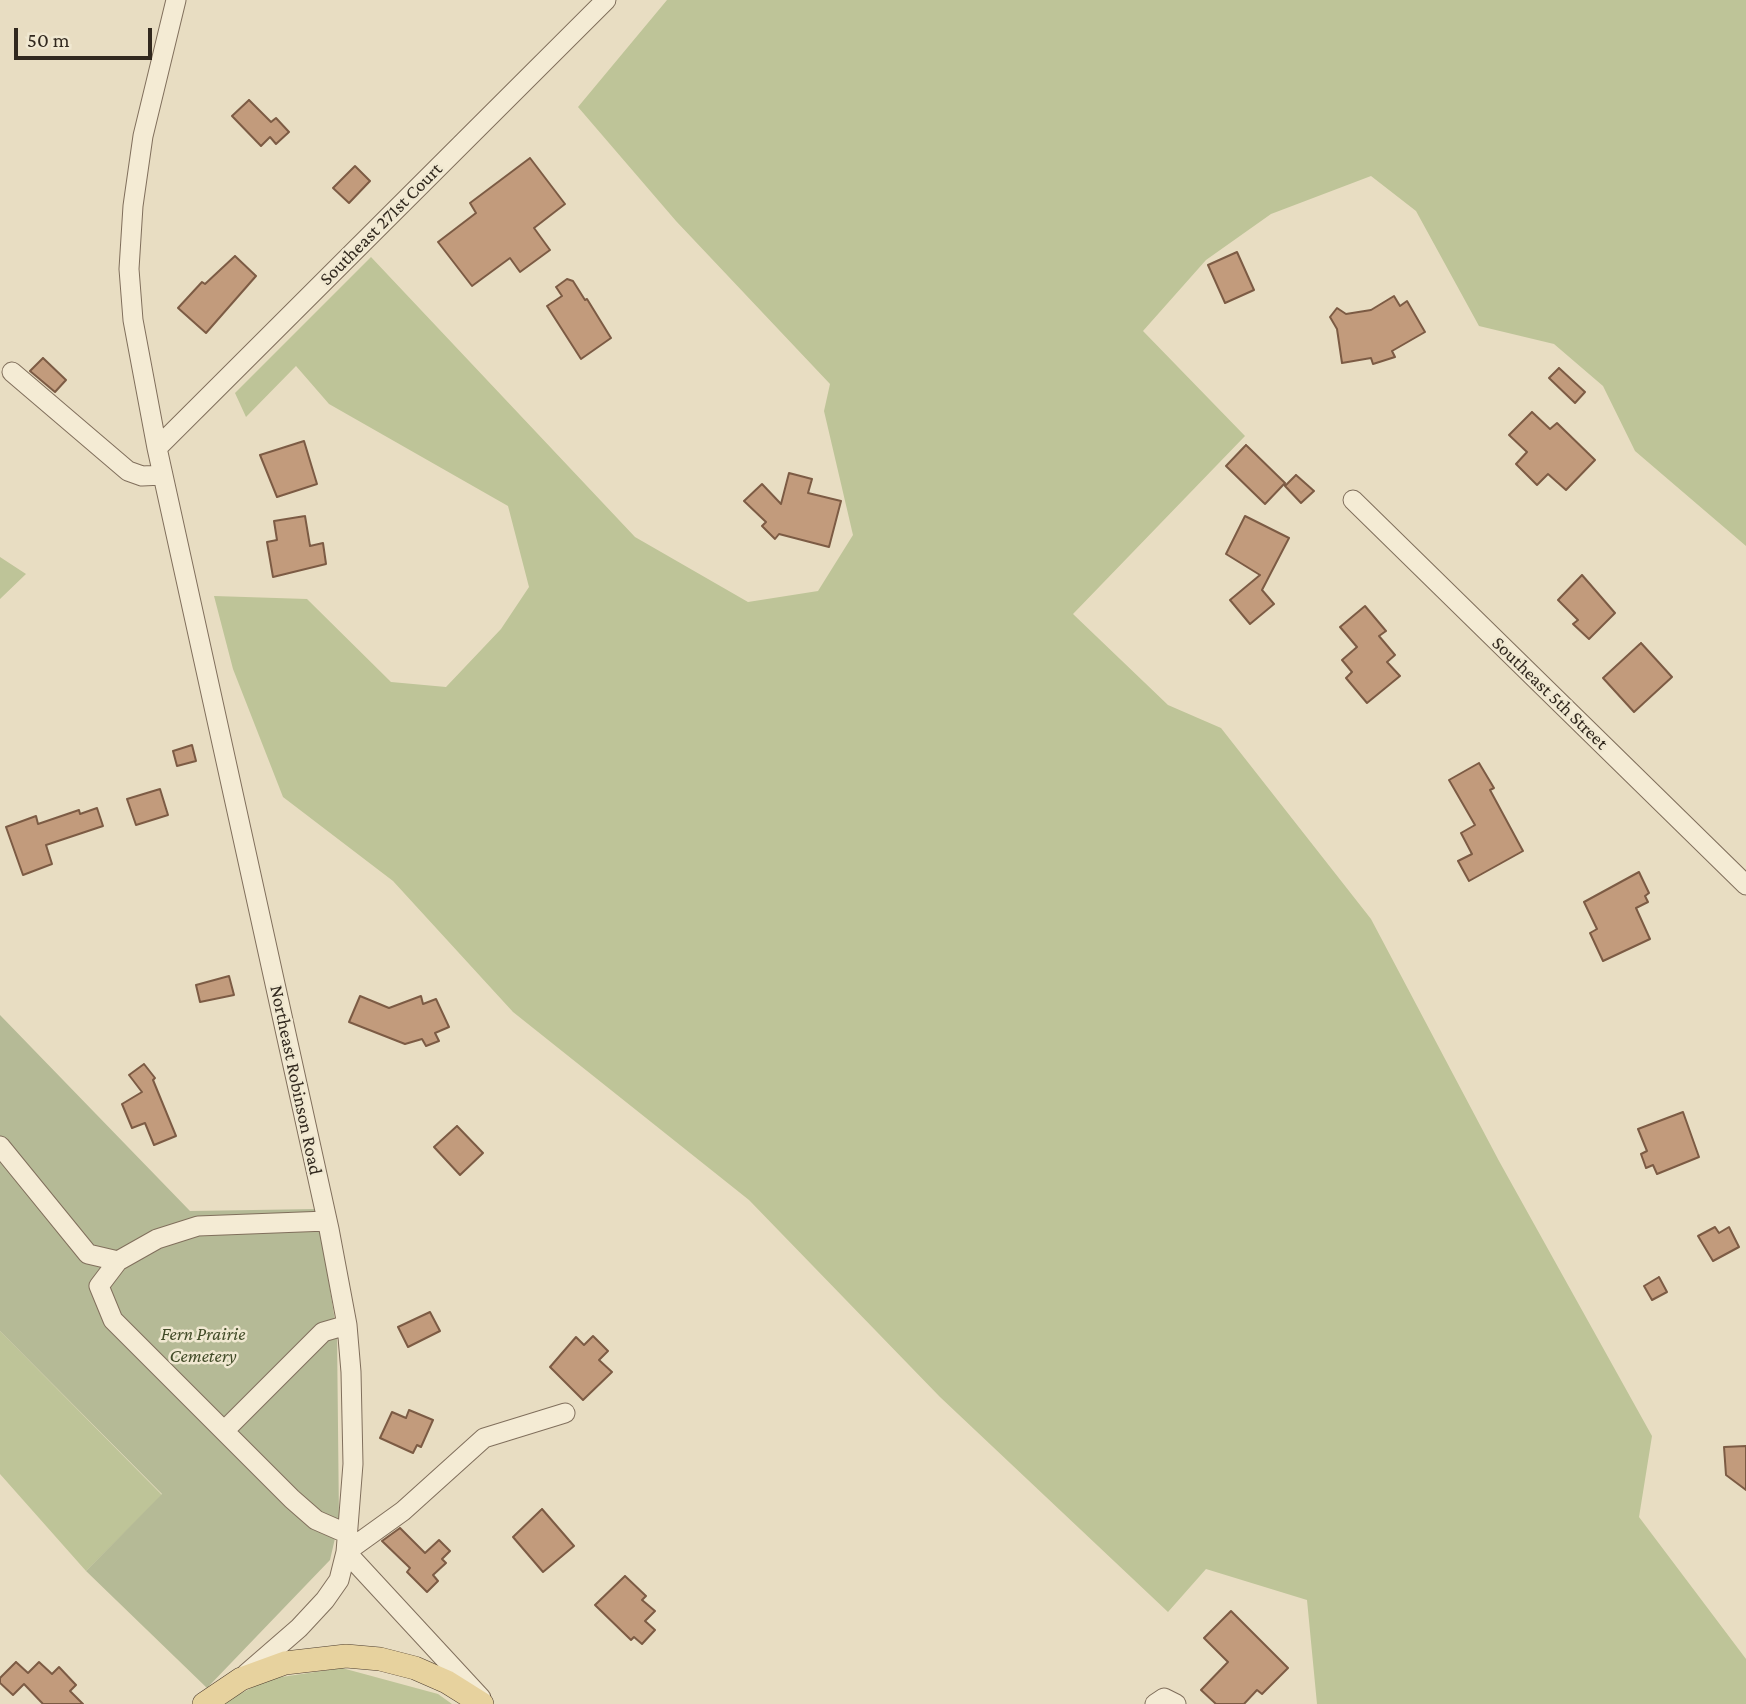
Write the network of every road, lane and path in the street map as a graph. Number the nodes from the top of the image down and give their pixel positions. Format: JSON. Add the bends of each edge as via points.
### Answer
{"nodes":[{"id":1,"x":176,"y":0,"type":"edge"},
{"id":2,"x":606,"y":0,"type":"edge"},
{"id":3,"x":12,"y":372,"type":"dead end"},
{"id":4,"x":157,"y":448,"type":"junction"},
{"id":5,"x":163,"y":475,"type":"junction"},
{"id":6,"x":1353,"y":500,"type":"dead end"},
{"id":7,"x":1746,"y":885,"type":"edge"},
{"id":8,"x":0,"y":1146,"type":"edge"},
{"id":9,"x":327,"y":1221,"type":"junction"},
{"id":10,"x":88,"y":1254,"type":"junction"},
{"id":11,"x":118,"y":1261,"type":"junction"},
{"id":12,"x":99,"y":1286,"type":"junction"},
{"id":13,"x":347,"y":1325,"type":"junction"},
{"id":14,"x":565,"y":1413,"type":"dead end"},
{"id":15,"x":224,"y":1431,"type":"junction"},
{"id":16,"x":347,"y":1543,"type":"junction"},
{"id":17,"x":440,"y":1668,"type":"junction"},
{"id":18,"x":241,"y":1679,"type":"junction"},
{"id":19,"x":204,"y":1704,"type":"edge"},
{"id":20,"x":484,"y":1704,"type":"edge"},
{"id":21,"x":1155,"y":1704,"type":"edge"},
{"id":22,"x":1176,"y":1704,"type":"edge"}],
"edges":[{"from":1,"to":4,"type":"street","name":"Northeast Robinson Road","via":[[143,136],[129,270],[139,363]]},
{"from":2,"to":4,"type":"street","name":"Southeast 271st Court"},
{"from":3,"to":5,"type":"street","via":[[128,471]]},
{"from":4,"to":5,"type":"street","name":"Northeast Robinson Road"},
{"from":5,"to":9,"type":"street","name":"Northeast Robinson Road"},
{"from":6,"to":7,"type":"street","name":"Southeast 5th Street"},
{"from":8,"to":10,"type":"street"},
{"from":9,"to":11,"type":"street","via":[[198,1226],[158,1239]]},
{"from":9,"to":13,"type":"street","name":"Northeast Robinson Road"},
{"from":10,"to":11,"type":"street"},
{"from":10,"to":12,"type":"street"},
{"from":11,"to":12,"type":"street"},
{"from":12,"to":15,"type":"street","via":[[113,1320]]},
{"from":13,"to":15,"type":"street","via":[[323,1332]]},
{"from":13,"to":16,"type":"street","name":"Northeast Robinson Road","via":[[353,1464]]},
{"from":14,"to":16,"type":"street","via":[[484,1438],[402,1511]]},
{"from":15,"to":16,"type":"street","via":[[316,1520]]},
{"from":16,"to":17,"type":"street"},
{"from":16,"to":18,"type":"street","name":"Northeast Robinson Road","via":[[339,1580],[326,1600]]},
{"from":17,"to":18,"type":"main road","via":[[346,1656],[302,1659]]},
{"from":17,"to":20,"type":"main road"},
{"from":18,"to":19,"type":"main road"},
{"from":21,"to":22,"type":"street","via":[[1164,1698]]}]}
